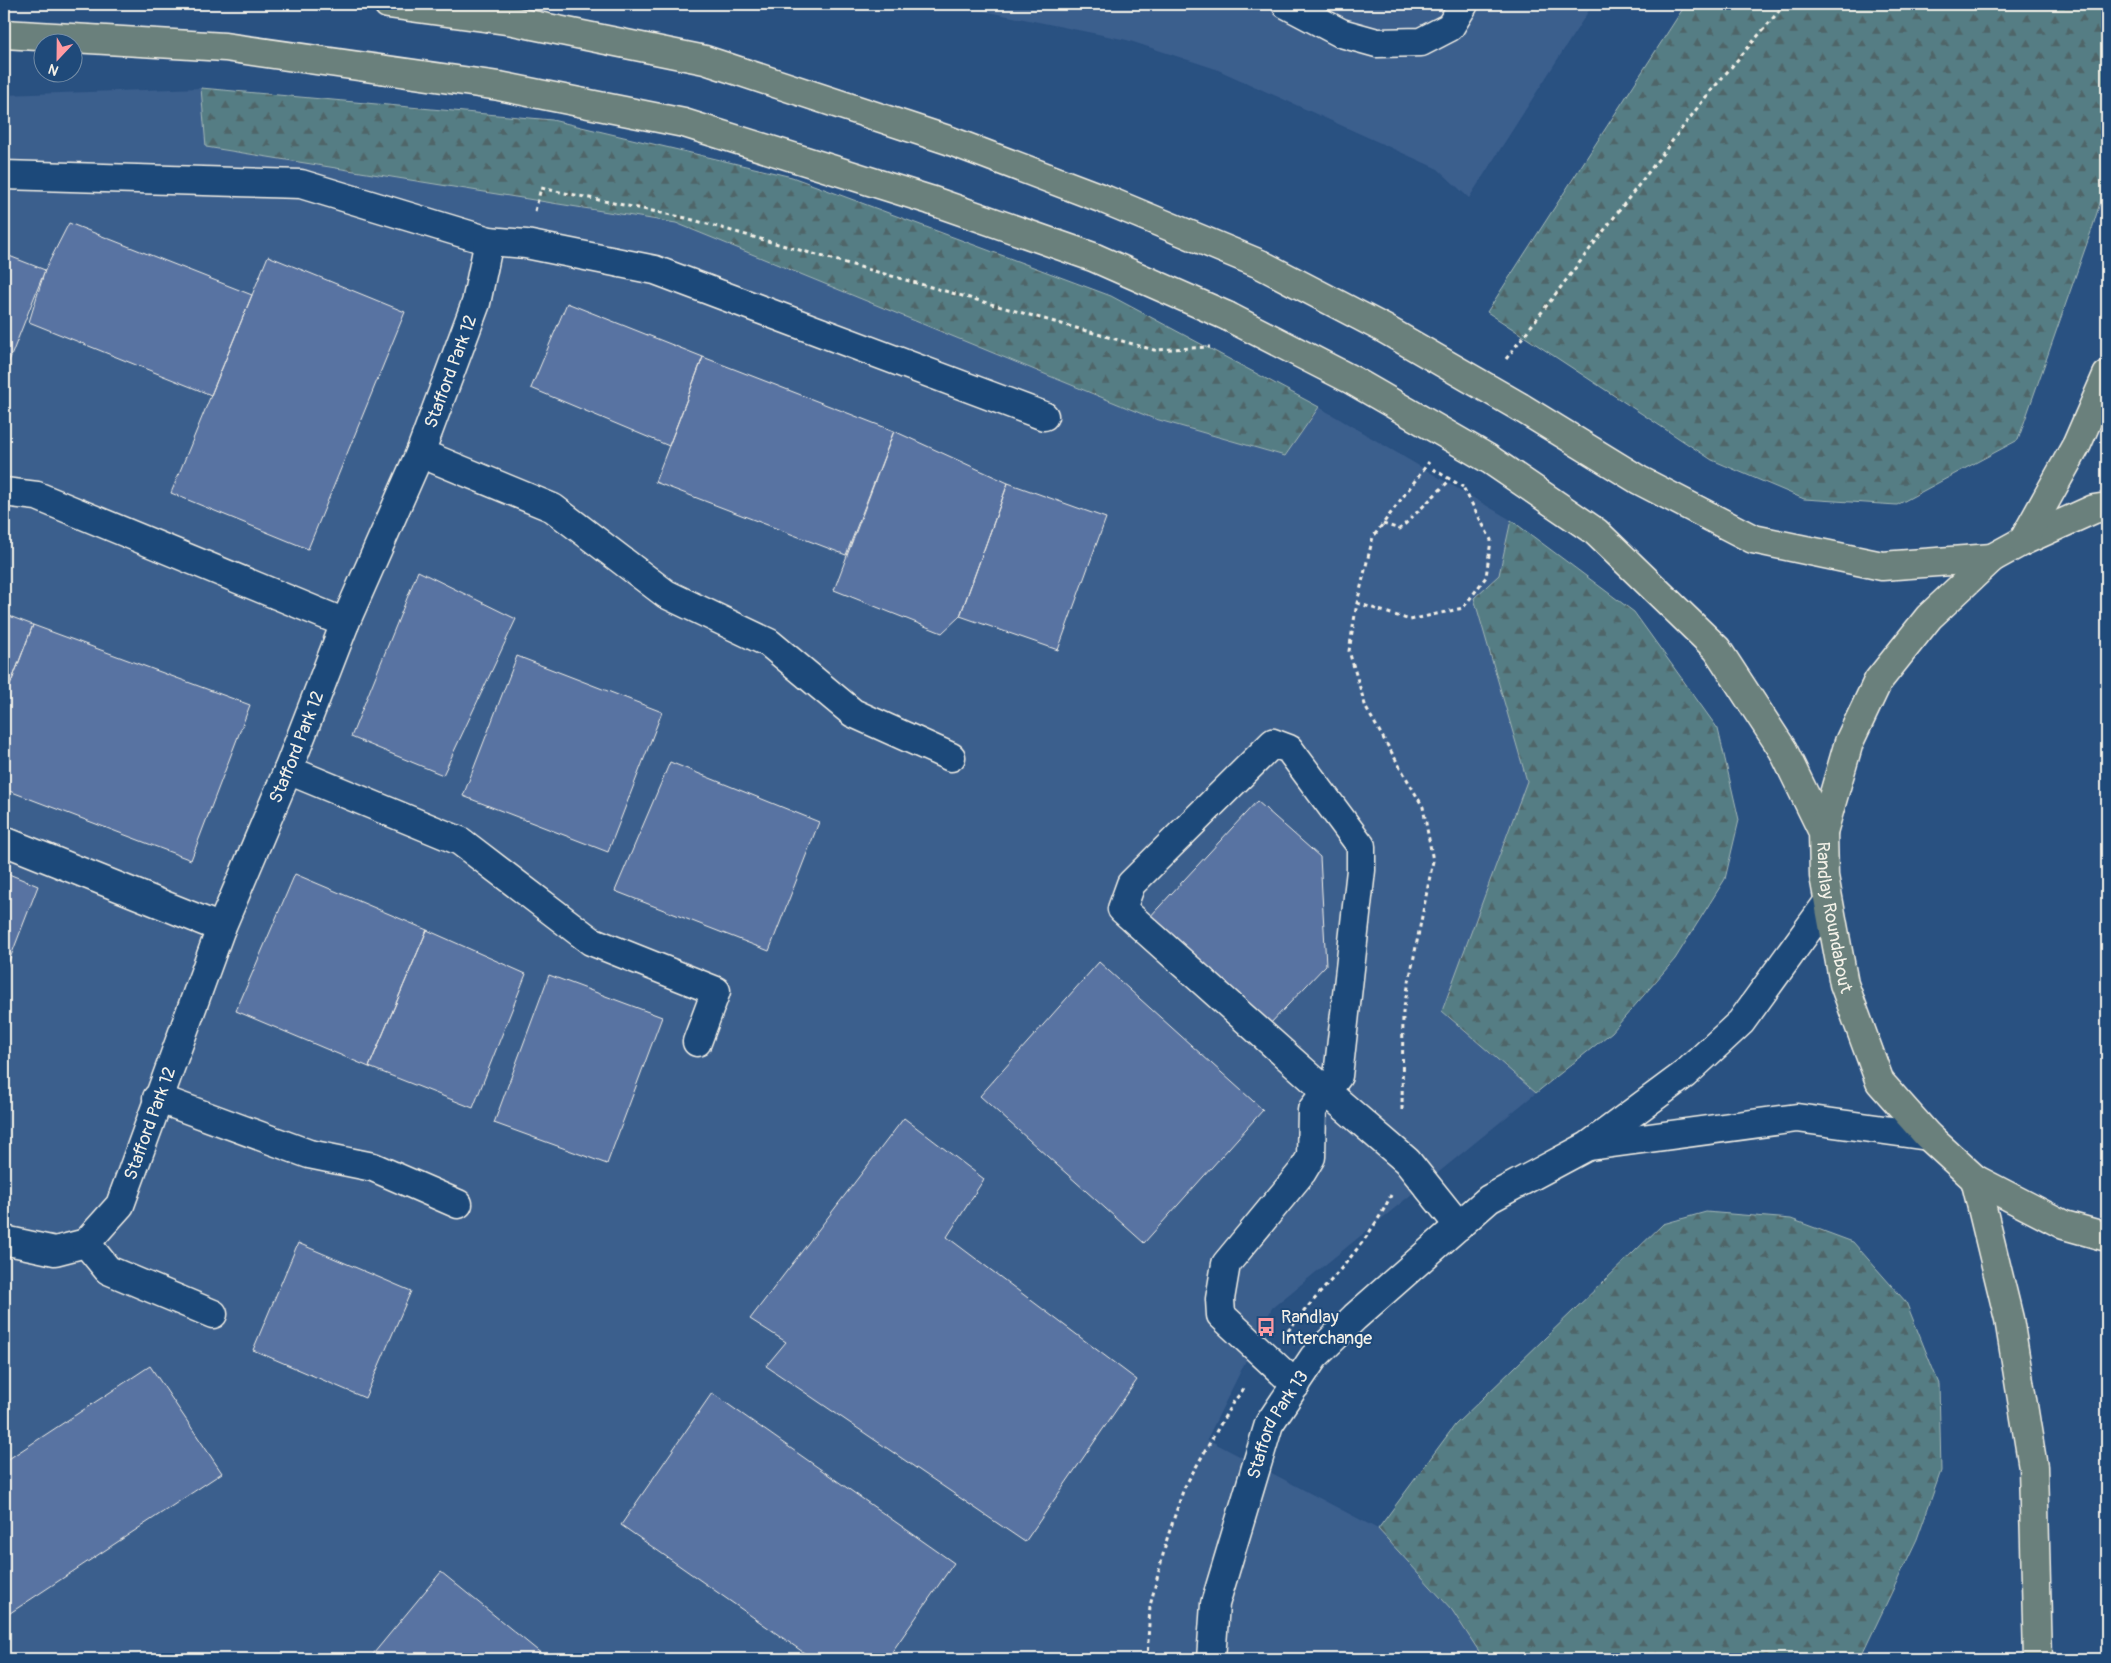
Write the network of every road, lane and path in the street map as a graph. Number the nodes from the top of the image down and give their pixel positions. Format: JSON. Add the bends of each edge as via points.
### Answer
{"nodes":[{"id":1,"x":388,"y":4,"type":"edge"},
{"id":2,"x":1286,"y":4,"type":"edge"},
{"id":3,"x":1464,"y":4,"type":"edge"},
{"id":4,"x":1785,"y":4,"type":"edge"},
{"id":5,"x":4,"y":34,"type":"edge"},
{"id":6,"x":4,"y":175,"type":"edge"},
{"id":7,"x":541,"y":188,"type":"dead end"},
{"id":8,"x":489,"y":241,"type":"junction"},
{"id":9,"x":1213,"y":347,"type":"dead end"},
{"id":10,"x":1504,"y":362,"type":"dead end"},
{"id":11,"x":2107,"y":375,"type":"edge"},
{"id":12,"x":1044,"y":416,"type":"dead end"},
{"id":13,"x":420,"y":453,"type":"junction"},
{"id":14,"x":1435,"y":455,"type":"dead end"},
{"id":15,"x":1450,"y":480,"type":"dead end"},
{"id":16,"x":1463,"y":487,"type":"dead end"},
{"id":17,"x":4,"y":492,"type":"edge"},
{"id":18,"x":2107,"y":506,"type":"edge"},
{"id":19,"x":1383,"y":524,"type":"junction"},
{"id":20,"x":2023,"y":541,"type":"junction"},
{"id":21,"x":1992,"y":558,"type":"junction"},
{"id":22,"x":1357,"y":603,"type":"junction"},
{"id":23,"x":345,"y":623,"type":"junction"},
{"id":24,"x":952,"y":757,"type":"dead end"},
{"id":25,"x":288,"y":770,"type":"junction"},
{"id":26,"x":1823,"y":832,"type":"junction"},
{"id":27,"x":4,"y":841,"type":"edge"},
{"id":28,"x":1828,"y":902,"type":"junction"},
{"id":29,"x":221,"y":928,"type":"junction"},
{"id":30,"x":697,"y":1042,"type":"dead end"},
{"id":31,"x":1327,"y":1092,"type":"junction"},
{"id":32,"x":157,"y":1098,"type":"junction"},
{"id":33,"x":1928,"y":1136,"type":"junction"},
{"id":34,"x":1588,"y":1146,"type":"junction"},
{"id":35,"x":1407,"y":1161,"type":"junction"},
{"id":36,"x":1975,"y":1179,"type":"junction"},
{"id":37,"x":458,"y":1204,"type":"dead end"},
{"id":38,"x":1459,"y":1226,"type":"junction"},
{"id":39,"x":2094,"y":1234,"type":"edge"},
{"id":40,"x":4,"y":1240,"type":"edge"},
{"id":41,"x":86,"y":1243,"type":"junction"},
{"id":42,"x":213,"y":1314,"type":"dead end"},
{"id":43,"x":1296,"y":1385,"type":"junction"},
{"id":44,"x":1212,"y":1659,"type":"edge"},
{"id":45,"x":2038,"y":1659,"type":"edge"}],
"edges":[{"from":1,"to":21,"type":"highway","bridge":true,"via":[[513,21],[705,60],[948,140],[1106,200],[1260,264],[1383,328],[1639,480],[1753,539],[1882,566]]},
{"from":2,"to":3,"type":"street","via":[[1341,33],[1377,43],[1421,42],[1450,27]]},
{"from":4,"to":10,"type":"path","via":[[1705,98]]},
{"from":5,"to":26,"type":"highway","bridge":true,"via":[[225,47],[499,86],[684,122],[930,200],[1084,254],[1227,316],[1352,380],[1489,459],[1596,532],[1716,650],[1783,750]]},
{"from":6,"to":8,"type":"street","via":[[301,184]]},
{"from":7,"to":9,"type":"path","via":[[686,218],[1154,350]]},
{"from":8,"to":12,"type":"street","via":[[526,244],[655,270]]},
{"from":8,"to":13,"type":"street","name":"Stafford Park 12","via":[[476,303]]},
{"from":11,"to":20,"type":"highway","via":[[2077,444]]},
{"from":13,"to":23,"type":"street","name":"Stafford Park 12"},
{"from":13,"to":24,"type":"street","via":[[553,508],[666,594],[769,643],[853,713]]},
{"from":14,"to":19,"type":"path"},
{"from":15,"to":19,"type":"path","via":[[1400,529]]},
{"from":16,"to":22,"type":"path","via":[[1491,540],[1486,577],[1463,608],[1410,620]]},
{"from":17,"to":23,"type":"street","via":[[37,496]]},
{"from":18,"to":20,"type":"highway","name":"Randlay Roundabout"},
{"from":19,"to":22,"type":"path","via":[[1373,537]]},
{"from":20,"to":21,"type":"highway","name":"Randlay Roundabout"},
{"from":21,"to":26,"type":"highway","name":"Randlay Roundabout","via":[[1929,617],[1878,681],[1849,742]]},
{"from":22,"to":35,"type":"path","via":[[1349,651],[1366,708],[1423,807],[1434,861],[1403,1012],[1401,1100]]},
{"from":23,"to":25,"type":"street","name":"Stafford Park 12"},
{"from":25,"to":29,"type":"street","name":"Stafford Park 12"},
{"from":25,"to":30,"type":"street","via":[[460,841],[591,941],[716,991]]},
{"from":26,"to":28,"type":"highway","name":"Randlay Roundabout"},
{"from":27,"to":29,"type":"street"},
{"from":28,"to":33,"type":"highway","name":"Randlay Roundabout","via":[[1844,984],[1880,1082]]},
{"from":28,"to":34,"type":"street","via":[[1741,1022],[1685,1074]]},
{"from":29,"to":32,"type":"street","name":"Stafford Park 12"},
{"from":31,"to":31,"type":"street","via":[[1338,1076],[1361,846],[1289,749],[1273,743],[1131,884],[1122,909]]},
{"from":31,"to":35,"type":"street"},
{"from":31,"to":43,"type":"street","via":[[1312,1110],[1312,1157],[1226,1264],[1220,1299],[1221,1315]]},
{"from":32,"to":37,"type":"street","via":[[309,1154],[372,1167]]},
{"from":32,"to":41,"type":"street","name":"Stafford Park 12","via":[[120,1205]]},
{"from":33,"to":34,"type":"street","via":[[1797,1118]]},
{"from":33,"to":36,"type":"highway","name":"Randlay Roundabout"},
{"from":34,"to":38,"type":"street","name":"Stafford Park 13","via":[[1489,1199]]},
{"from":35,"to":38,"type":"street"},
{"from":36,"to":39,"type":"highway","name":"Randlay Roundabout","via":[[2064,1225]]},
{"from":36,"to":45,"type":"highway","via":[[2010,1319],[2033,1467]]},
{"from":38,"to":43,"type":"street","name":"Stafford Park 13","via":[[1314,1357]]},
{"from":40,"to":41,"type":"street","via":[[55,1251]]},
{"from":41,"to":42,"type":"street","via":[[108,1270]]},
{"from":43,"to":44,"type":"street","name":"Stafford Park 13","via":[[1269,1424],[1215,1604]]}]}
